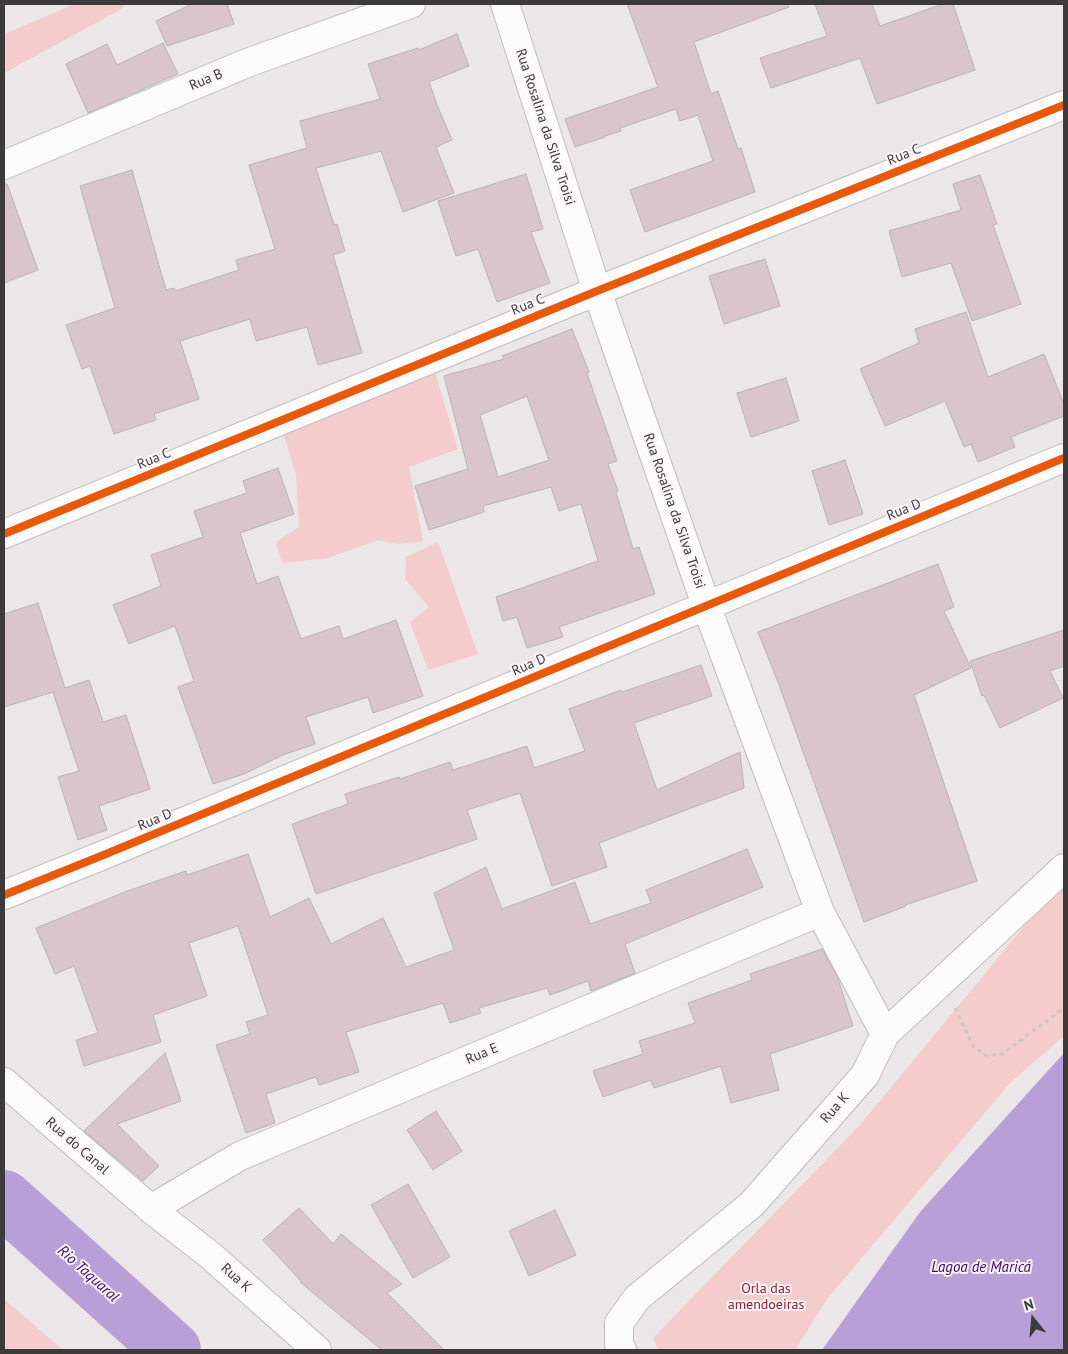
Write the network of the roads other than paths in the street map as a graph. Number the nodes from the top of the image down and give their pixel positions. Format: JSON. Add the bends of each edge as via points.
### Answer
{"nodes":[{"id":1,"x":411,"y":4,"type":"edge"},
{"id":2,"x":505,"y":4,"type":"edge"},
{"id":3,"x":1064,"y":105,"type":"edge"},
{"id":4,"x":4,"y":165,"type":"edge"},
{"id":5,"x":597,"y":290,"type":"junction"},
{"id":6,"x":1064,"y":458,"type":"edge"},
{"id":7,"x":4,"y":534,"type":"edge"},
{"id":8,"x":706,"y":605,"type":"junction"},
{"id":9,"x":1064,"y":868,"type":"edge"},
{"id":10,"x":4,"y":894,"type":"edge"},
{"id":11,"x":820,"y":912,"type":"junction"},
{"id":12,"x":885,"y":1034,"type":"junction"},
{"id":13,"x":4,"y":1082,"type":"edge"},
{"id":14,"x":151,"y":1209,"type":"junction"},
{"id":15,"x":318,"y":1350,"type":"edge"},
{"id":16,"x":622,"y":1350,"type":"edge"}],
"edges":[{"from":1,"to":4,"type":"street","name":"Rua B","via":[[247,63]]},
{"from":2,"to":5,"type":"street","name":"Rua Rosalina da Silva Troisi"},
{"from":3,"to":5,"type":"street","name":"Rua C"},
{"from":5,"to":7,"type":"street","name":"Rua C"},
{"from":5,"to":8,"type":"street","name":"Rua Rosalina da Silva Troisi"},
{"from":6,"to":8,"type":"street","name":"Rua D"},
{"from":8,"to":10,"type":"street","name":"Rua D"},
{"from":8,"to":11,"type":"street","name":"Rua Rosalina da Silva Troisi"},
{"from":9,"to":12,"type":"street","name":"Rua K"},
{"from":11,"to":12,"type":"street","name":"Rua Rosalina da Silva Troisi"},
{"from":11,"to":14,"type":"street","name":"Rua E","via":[[240,1156]]},
{"from":12,"to":16,"type":"street","name":"Rua K","via":[[865,1075],[752,1204],[638,1298],[619,1323]]},
{"from":13,"to":14,"type":"street","name":"Rua do Canal"},
{"from":14,"to":15,"type":"street","name":"Rua K","via":[[211,1256]]}]}
